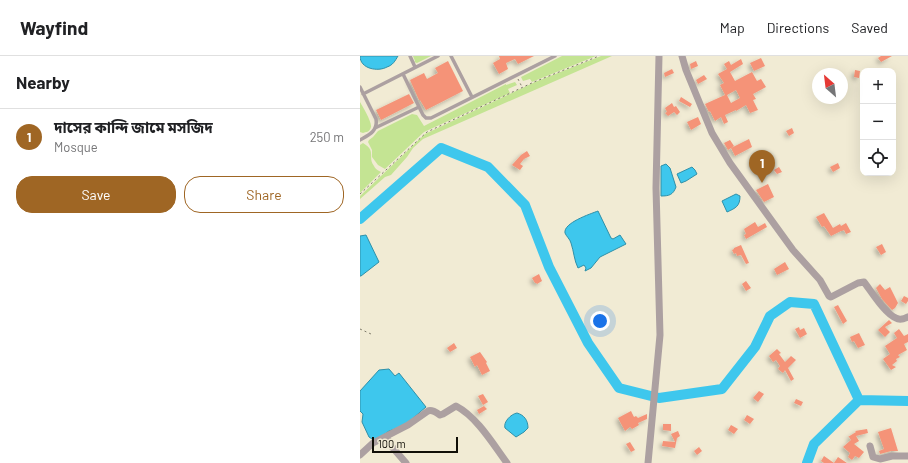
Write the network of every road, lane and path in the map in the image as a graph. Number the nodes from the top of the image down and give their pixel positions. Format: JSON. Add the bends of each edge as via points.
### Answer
{"nodes":[{"id":1,"x":410,"y":56,"type":"edge"},
{"id":2,"x":438,"y":56,"type":"edge"},
{"id":3,"x":451,"y":56,"type":"edge"},
{"id":4,"x":555,"y":56,"type":"edge"},
{"id":5,"x":599,"y":56,"type":"edge"},
{"id":6,"x":659,"y":56,"type":"edge"},
{"id":7,"x":682,"y":56,"type":"edge"},
{"id":8,"x":415,"y":68,"type":"junction"},
{"id":9,"x":403,"y":74,"type":"junction"},
{"id":10,"x":516,"y":75,"type":"junction"},
{"id":11,"x":360,"y":87,"type":"edge"},
{"id":12,"x":522,"y":87,"type":"junction"},
{"id":13,"x":363,"y":94,"type":"junction"},
{"id":14,"x":472,"y":97,"type":"junction"},
{"id":15,"x":419,"y":107,"type":"junction"},
{"id":16,"x":375,"y":128,"type":"junction"},
{"id":17,"x":360,"y":140,"type":"edge"},
{"id":18,"x":360,"y":194,"type":"edge"},
{"id":19,"x":908,"y":317,"type":"edge"},
{"id":20,"x":360,"y":329,"type":"edge"},
{"id":21,"x":371,"y":334,"type":"dead end"},
{"id":22,"x":386,"y":437,"type":"junction"},
{"id":23,"x":870,"y":446,"type":"dead end"},
{"id":24,"x":360,"y":455,"type":"edge"},
{"id":25,"x":908,"y":456,"type":"edge"},
{"id":26,"x":406,"y":463,"type":"edge"},
{"id":27,"x":507,"y":463,"type":"edge"},
{"id":28,"x":648,"y":463,"type":"edge"}],
"edges":[{"from":1,"to":8,"type":"lane"},
{"from":2,"to":8,"type":"lane"},
{"from":3,"to":14,"type":"lane"},
{"from":4,"to":10,"type":"lane"},
{"from":5,"to":12,"type":"path"},
{"from":6,"to":28,"type":"street","via":[[656,188],[660,335]]},
{"from":7,"to":19,"type":"street","via":[[712,133],[730,163],[794,250],[820,280],[829,296],[864,282],[887,311],[896,318]]},
{"from":8,"to":9,"type":"lane"},
{"from":9,"to":13,"type":"lane"},
{"from":9,"to":15,"type":"lane"},
{"from":10,"to":12,"type":"path"},
{"from":10,"to":14,"type":"lane"},
{"from":11,"to":13,"type":"lane"},
{"from":12,"to":18,"type":"path","via":[[424,134]]},
{"from":13,"to":16,"type":"lane","via":[[376,119]]},
{"from":14,"to":15,"type":"lane","via":[[431,118],[426,118]]},
{"from":15,"to":16,"type":"lane"},
{"from":16,"to":17,"type":"lane","via":[[369,136]]},
{"from":20,"to":21,"type":"path"},
{"from":22,"to":24,"type":"street","via":[[373,443]]},
{"from":22,"to":26,"type":"street"},
{"from":22,"to":27,"type":"street","via":[[428,410],[440,415],[456,406],[479,425]]},
{"from":23,"to":25,"type":"street","via":[[873,457],[880,459]]}]}
